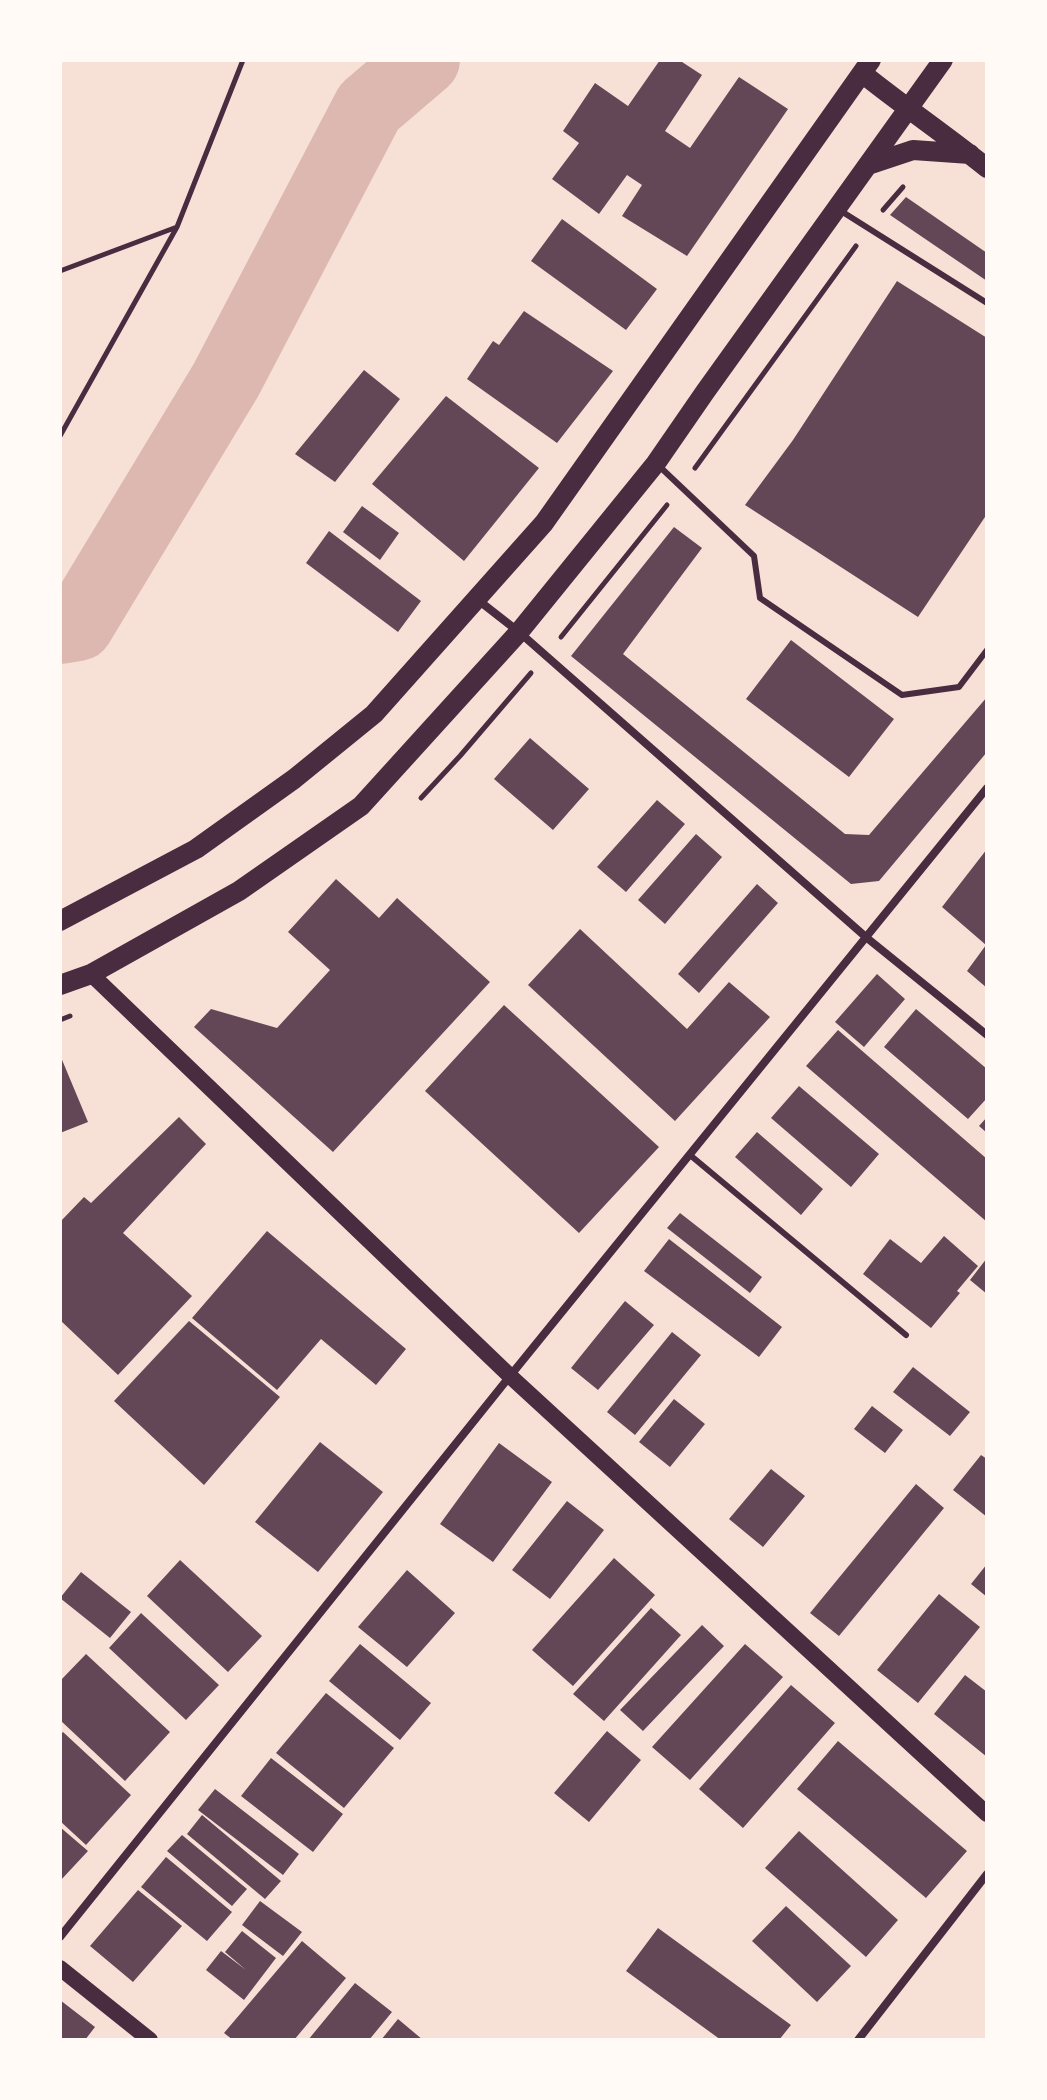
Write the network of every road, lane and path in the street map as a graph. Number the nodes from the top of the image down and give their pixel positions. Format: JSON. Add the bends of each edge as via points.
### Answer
{"nodes":[{"id":1,"x":243,"y":60,"type":"edge"},
{"id":2,"x":943,"y":60,"type":"edge"},
{"id":3,"x":867,"y":66,"type":"edge"},
{"id":4,"x":907,"y":110,"type":"junction"},
{"id":5,"x":970,"y":154,"type":"junction"},
{"id":6,"x":871,"y":164,"type":"junction"},
{"id":7,"x":987,"y":168,"type":"edge"},
{"id":8,"x":837,"y":208,"type":"junction"},
{"id":9,"x":177,"y":227,"type":"junction"},
{"id":10,"x":60,"y":271,"type":"edge"},
{"id":11,"x":987,"y":303,"type":"edge"},
{"id":12,"x":60,"y":436,"type":"edge"},
{"id":13,"x":656,"y":463,"type":"junction"},
{"id":14,"x":478,"y":600,"type":"junction"},
{"id":15,"x":519,"y":632,"type":"junction"},
{"id":16,"x":987,"y":650,"type":"edge"},
{"id":17,"x":987,"y":788,"type":"edge"},
{"id":18,"x":60,"y":921,"type":"edge"},
{"id":19,"x":867,"y":938,"type":"junction"},
{"id":20,"x":91,"y":974,"type":"junction"},
{"id":21,"x":60,"y":985,"type":"edge"},
{"id":22,"x":987,"y":1035,"type":"edge"},
{"id":23,"x":690,"y":1155,"type":"junction"},
{"id":24,"x":906,"y":1335,"type":"dead end"},
{"id":25,"x":510,"y":1376,"type":"junction"},
{"id":26,"x":987,"y":1814,"type":"edge"},
{"id":27,"x":987,"y":1874,"type":"edge"},
{"id":28,"x":60,"y":1937,"type":"edge"},
{"id":29,"x":60,"y":1968,"type":"edge"},
{"id":30,"x":150,"y":2040,"type":"edge"},
{"id":31,"x":858,"y":2040,"type":"edge"}],
"edges":[{"from":1,"to":9,"type":"path"},
{"from":2,"to":4,"type":"main road"},
{"from":3,"to":4,"type":"main road"},
{"from":3,"to":14,"type":"main road","via":[[544,523]]},
{"from":4,"to":5,"type":"main road"},
{"from":4,"to":6,"type":"main road"},
{"from":5,"to":6,"type":"main road","via":[[913,150]]},
{"from":5,"to":7,"type":"main road"},
{"from":6,"to":8,"type":"main road"},
{"from":8,"to":11,"type":"lane"},
{"from":8,"to":13,"type":"main road"},
{"from":9,"to":10,"type":"path"},
{"from":9,"to":12,"type":"path"},
{"from":13,"to":15,"type":"main road"},
{"from":13,"to":16,"type":"lane","via":[[754,556],[760,598],[902,695],[959,687]]},
{"from":14,"to":15,"type":"street"},
{"from":14,"to":18,"type":"main road","via":[[374,714],[294,779],[196,849]]},
{"from":15,"to":19,"type":"street"},
{"from":15,"to":20,"type":"main road","via":[[361,806],[239,891]]},
{"from":17,"to":19,"type":"street"},
{"from":19,"to":22,"type":"street"},
{"from":19,"to":23,"type":"street"},
{"from":20,"to":21,"type":"main road"},
{"from":20,"to":25,"type":"main road"},
{"from":23,"to":24,"type":"lane"},
{"from":23,"to":25,"type":"street"},
{"from":25,"to":26,"type":"main road"},
{"from":25,"to":28,"type":"street"},
{"from":27,"to":31,"type":"street"},
{"from":29,"to":30,"type":"main road"}]}
